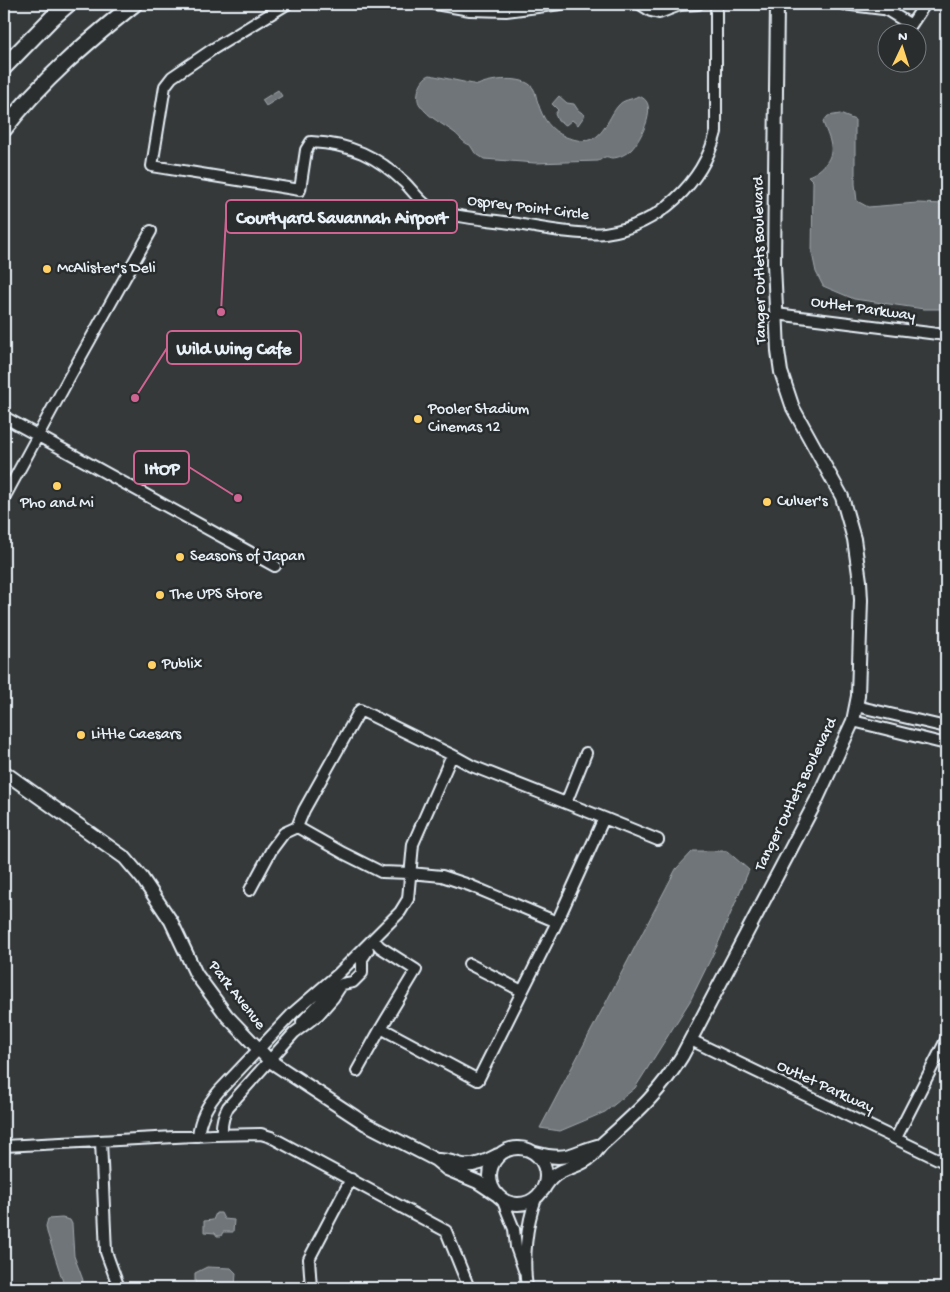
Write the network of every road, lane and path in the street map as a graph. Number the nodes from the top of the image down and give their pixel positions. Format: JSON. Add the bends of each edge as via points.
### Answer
{"nodes":[{"id":1,"x":68,"y":4,"type":"edge"},
{"id":2,"x":134,"y":4,"type":"edge"},
{"id":3,"x":287,"y":4,"type":"edge"},
{"id":4,"x":435,"y":4,"type":"edge"},
{"id":5,"x":560,"y":4,"type":"edge"},
{"id":6,"x":640,"y":4,"type":"edge"},
{"id":7,"x":680,"y":4,"type":"edge"},
{"id":8,"x":698,"y":4,"type":"edge"},
{"id":9,"x":716,"y":4,"type":"edge"},
{"id":10,"x":777,"y":4,"type":"edge"},
{"id":11,"x":843,"y":4,"type":"edge"},
{"id":12,"x":925,"y":4,"type":"edge"},
{"id":13,"x":539,"y":6,"type":"edge"},
{"id":14,"x":470,"y":7,"type":"edge"},
{"id":15,"x":655,"y":7,"type":"edge"},
{"id":16,"x":880,"y":7,"type":"edge"},
{"id":17,"x":4,"y":67,"type":"edge"},
{"id":18,"x":4,"y":129,"type":"edge"},
{"id":19,"x":151,"y":231,"type":"dead end"},
{"id":20,"x":776,"y":314,"type":"junction"},
{"id":21,"x":946,"y":336,"type":"edge"},
{"id":22,"x":4,"y":417,"type":"edge"},
{"id":23,"x":39,"y":435,"type":"junction"},
{"id":24,"x":4,"y":498,"type":"edge"},
{"id":25,"x":275,"y":566,"type":"dead end"},
{"id":26,"x":856,"y":706,"type":"junction"},
{"id":27,"x":852,"y":721,"type":"junction"},
{"id":28,"x":946,"y":727,"type":"edge"},
{"id":29,"x":946,"y":744,"type":"edge"},
{"id":30,"x":586,"y":753,"type":"dead end"},
{"id":31,"x":452,"y":755,"type":"junction"},
{"id":32,"x":4,"y":772,"type":"edge"},
{"id":33,"x":566,"y":803,"type":"junction"},
{"id":34,"x":604,"y":818,"type":"junction"},
{"id":35,"x":297,"y":826,"type":"junction"},
{"id":36,"x":658,"y":840,"type":"dead end"},
{"id":37,"x":410,"y":873,"type":"junction"},
{"id":38,"x":250,"y":890,"type":"dead end"},
{"id":39,"x":557,"y":922,"type":"junction"},
{"id":40,"x":371,"y":941,"type":"junction"},
{"id":41,"x":469,"y":964,"type":"dead end"},
{"id":42,"x":522,"y":991,"type":"junction"},
{"id":43,"x":381,"y":1028,"type":"junction"},
{"id":44,"x":691,"y":1040,"type":"junction"},
{"id":45,"x":946,"y":1040,"type":"edge"},
{"id":46,"x":258,"y":1050,"type":"junction"},
{"id":47,"x":270,"y":1061,"type":"junction"},
{"id":48,"x":357,"y":1071,"type":"dead end"},
{"id":49,"x":222,"y":1135,"type":"junction"},
{"id":50,"x":198,"y":1136,"type":"junction"},
{"id":51,"x":896,"y":1138,"type":"junction"},
{"id":52,"x":101,"y":1141,"type":"junction"},
{"id":53,"x":4,"y":1146,"type":"edge"},
{"id":54,"x":601,"y":1146,"type":"junction"},
{"id":55,"x":535,"y":1153,"type":"junction"},
{"id":56,"x":500,"y":1154,"type":"junction"},
{"id":57,"x":436,"y":1160,"type":"junction"},
{"id":58,"x":946,"y":1163,"type":"edge"},
{"id":59,"x":351,"y":1179,"type":"junction"},
{"id":60,"x":540,"y":1194,"type":"junction"},
{"id":61,"x":499,"y":1196,"type":"junction"},
{"id":62,"x":526,"y":1276,"type":"junction"},
{"id":63,"x":119,"y":1288,"type":"edge"},
{"id":64,"x":311,"y":1288,"type":"edge"},
{"id":65,"x":469,"y":1288,"type":"edge"},
{"id":66,"x":527,"y":1288,"type":"edge"}],
"edges":[{"from":1,"to":17,"type":"main road"},
{"from":2,"to":18,"type":"main road","via":[[87,42]]},
{"from":3,"to":9,"type":"street","name":"Osprey Point Circle","via":[[172,77],[165,86],[152,166],[300,190],[306,150],[311,142],[320,142],[362,152],[384,164],[428,206],[450,214],[575,232],[604,233],[644,220],[676,199],[704,165],[716,132]]},
{"from":4,"to":14,"type":"street"},
{"from":5,"to":13,"type":"street"},
{"from":6,"to":15,"type":"street"},
{"from":7,"to":8,"type":"street"},
{"from":7,"to":15,"type":"street","via":[[658,13]]},
{"from":10,"to":20,"type":"street","name":"Tanger Outlets Boulevard"},
{"from":11,"to":16,"type":"street"},
{"from":12,"to":16,"type":"street","via":[[911,25]]},
{"from":13,"to":14,"type":"street","via":[[506,11]]},
{"from":19,"to":23,"type":"street"},
{"from":20,"to":21,"type":"street","name":"Outlet Parkway"},
{"from":20,"to":26,"type":"street","name":"Tanger Outlets Boulevard","via":[[778,351],[786,389],[801,424],[842,497],[854,539],[861,600]]},
{"from":22,"to":23,"type":"street"},
{"from":23,"to":24,"type":"street"},
{"from":23,"to":25,"type":"street"},
{"from":26,"to":27,"type":"street","name":"Tanger Outlets Boulevard"},
{"from":26,"to":28,"type":"street"},
{"from":27,"to":29,"type":"street"},
{"from":27,"to":44,"type":"street","name":"Tanger Outlets Boulevard","via":[[816,801]]},
{"from":30,"to":33,"type":"street"},
{"from":31,"to":33,"type":"street"},
{"from":31,"to":35,"type":"street","via":[[360,710]]},
{"from":31,"to":37,"type":"street","via":[[413,844]]},
{"from":32,"to":46,"type":"street","name":"Park Avenue","via":[[125,858],[171,920],[196,974],[226,1016]]},
{"from":33,"to":34,"type":"street"},
{"from":34,"to":36,"type":"street"},
{"from":34,"to":39,"type":"street"},
{"from":35,"to":37,"type":"street","via":[[381,872]]},
{"from":35,"to":38,"type":"street","via":[[284,833],[272,849]]},
{"from":37,"to":39,"type":"street","via":[[442,876]]},
{"from":37,"to":40,"type":"street","via":[[408,899],[400,912]]},
{"from":39,"to":42,"type":"street"},
{"from":40,"to":43,"type":"street","via":[[416,970]]},
{"from":40,"to":46,"type":"street"},
{"from":40,"to":47,"type":"street","via":[[362,959],[362,973],[353,982],[342,984],[319,1014],[294,1033]]},
{"from":41,"to":42,"type":"street"},
{"from":42,"to":43,"type":"street","via":[[478,1080]]},
{"from":43,"to":48,"type":"street"},
{"from":44,"to":51,"type":"street","name":"Outlet Parkway"},
{"from":44,"to":54,"type":"street","name":"Tanger Outlets Boulevard","via":[[668,1079]]},
{"from":45,"to":51,"type":"street"},
{"from":46,"to":47,"type":"street","name":"Park Avenue"},
{"from":46,"to":50,"type":"street","via":[[208,1104]]},
{"from":47,"to":49,"type":"street","via":[[228,1107],[221,1125]]},
{"from":47,"to":57,"type":"street","name":"Park Avenue","via":[[366,1124]]},
{"from":49,"to":50,"type":"street"},
{"from":49,"to":59,"type":"street","via":[[261,1134],[271,1137]]},
{"from":50,"to":52,"type":"street"},
{"from":51,"to":58,"type":"street","name":"Outlet Parkway"},
{"from":52,"to":53,"type":"street"},
{"from":52,"to":63,"type":"street","via":[[106,1252]]},
{"from":54,"to":55,"type":"street","via":[[570,1156]]},
{"from":54,"to":60,"type":"street","name":"Tanger Outlets Boulevard","via":[[592,1156],[549,1178]]},
{"from":55,"to":56,"type":"street","via":[[521,1147],[510,1148]]},
{"from":55,"to":60,"type":"street","via":[[546,1168],[547,1179]]},
{"from":56,"to":57,"type":"street","name":"Park Avenue","via":[[465,1166],[447,1159]]},
{"from":56,"to":61,"type":"street","via":[[490,1173],[491,1184]]},
{"from":57,"to":61,"type":"street","name":"Park Avenue"},
{"from":59,"to":64,"type":"street","via":[[309,1259]]},
{"from":59,"to":65,"type":"street","via":[[446,1231]]},
{"from":60,"to":61,"type":"street","via":[[526,1203],[515,1204]]},
{"from":60,"to":62,"type":"street","via":[[529,1219]]},
{"from":61,"to":62,"type":"street","via":[[514,1229],[516,1247]]},
{"from":62,"to":66,"type":"street"}]}
